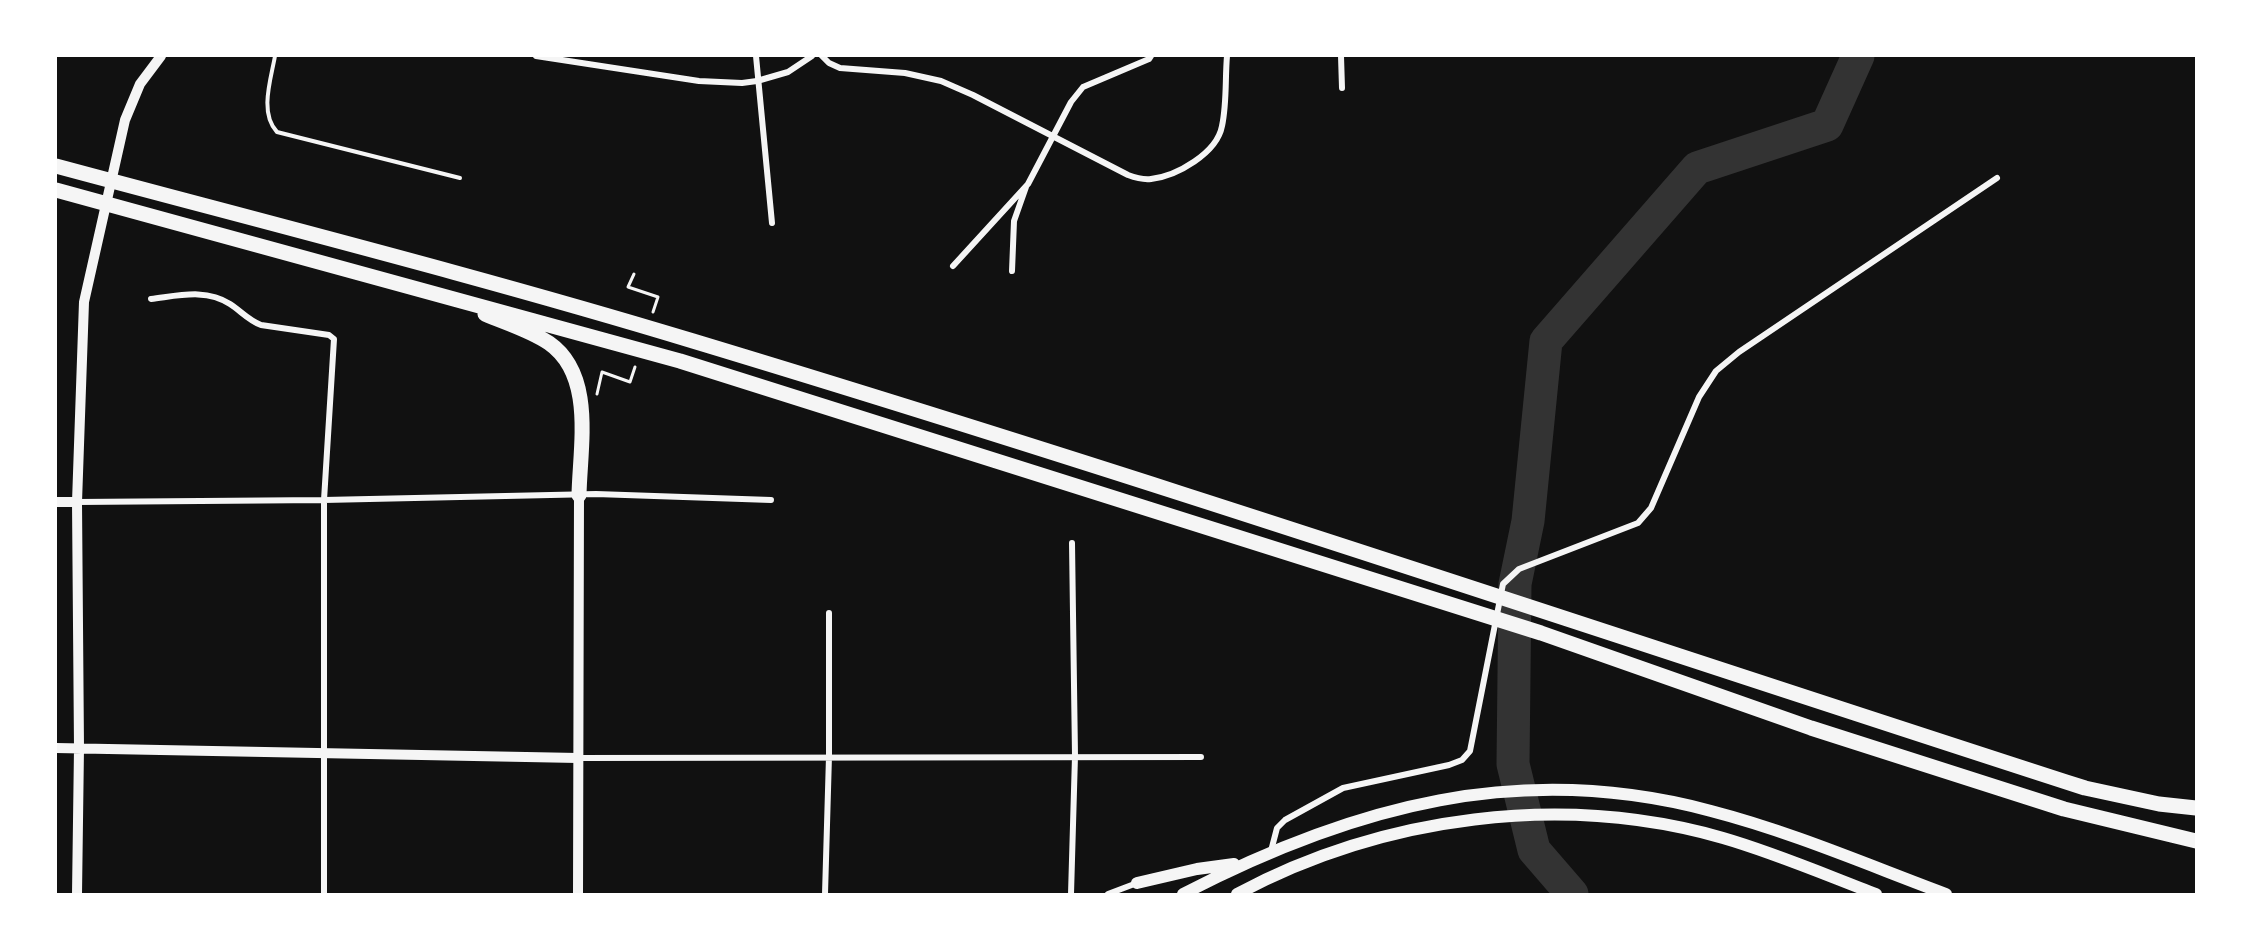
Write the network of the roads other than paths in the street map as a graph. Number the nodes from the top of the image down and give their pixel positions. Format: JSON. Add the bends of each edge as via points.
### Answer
{"nodes":[{"id":1,"x":161,"y":56,"type":"edge"},
{"id":2,"x":274,"y":56,"type":"edge"},
{"id":3,"x":536,"y":56,"type":"edge"},
{"id":4,"x":756,"y":56,"type":"edge"},
{"id":5,"x":812,"y":56,"type":"edge"},
{"id":6,"x":822,"y":56,"type":"edge"},
{"id":7,"x":1151,"y":56,"type":"edge"},
{"id":8,"x":1227,"y":56,"type":"edge"},
{"id":9,"x":1341,"y":56,"type":"edge"},
{"id":10,"x":757,"y":81,"type":"junction"},
{"id":11,"x":1342,"y":88,"type":"dead end"},
{"id":12,"x":1054,"y":136,"type":"junction"},
{"id":13,"x":56,"y":166,"type":"edge"},
{"id":14,"x":460,"y":178,"type":"dead end"},
{"id":15,"x":1997,"y":178,"type":"dead end"},
{"id":16,"x":1028,"y":184,"type":"junction"},
{"id":17,"x":60,"y":191,"type":"edge"},
{"id":18,"x":772,"y":223,"type":"dead end"},
{"id":19,"x":953,"y":266,"type":"dead end"},
{"id":20,"x":1012,"y":271,"type":"dead end"},
{"id":21,"x":439,"y":293,"type":"junction"},
{"id":22,"x":151,"y":299,"type":"dead end"},
{"id":23,"x":579,"y":495,"type":"junction"},
{"id":24,"x":324,"y":500,"type":"junction"},
{"id":25,"x":771,"y":500,"type":"dead end"},
{"id":26,"x":56,"y":502,"type":"edge"},
{"id":27,"x":76,"y":502,"type":"junction"},
{"id":28,"x":1072,"y":543,"type":"dead end"},
{"id":29,"x":829,"y":613,"type":"dead end"},
{"id":30,"x":56,"y":748,"type":"edge"},
{"id":31,"x":79,"y":748,"type":"junction"},
{"id":32,"x":324,"y":751,"type":"junction"},
{"id":33,"x":829,"y":756,"type":"junction"},
{"id":34,"x":1075,"y":756,"type":"junction"},
{"id":35,"x":1201,"y":757,"type":"dead end"},
{"id":36,"x":578,"y":758,"type":"junction"},
{"id":37,"x":2196,"y":808,"type":"edge"},
{"id":38,"x":2196,"y":842,"type":"edge"},
{"id":39,"x":1271,"y":851,"type":"junction"},
{"id":40,"x":1245,"y":862,"type":"junction"},
{"id":41,"x":1137,"y":884,"type":"joint"},
{"id":42,"x":76,"y":894,"type":"edge"},
{"id":43,"x":324,"y":894,"type":"edge"},
{"id":44,"x":578,"y":894,"type":"edge"},
{"id":45,"x":825,"y":894,"type":"edge"},
{"id":46,"x":1071,"y":894,"type":"edge"},
{"id":47,"x":1108,"y":894,"type":"edge"},
{"id":48,"x":1184,"y":894,"type":"edge"},
{"id":49,"x":1237,"y":894,"type":"edge"},
{"id":50,"x":1876,"y":894,"type":"edge"},
{"id":51,"x":1946,"y":894,"type":"edge"}],
"edges":[{"from":1,"to":27,"type":"street","via":[[140,84],[125,120],[84,302]]},
{"from":2,"to":14,"type":"lane","via":[[267,110],[270,125],[277,132]]},
{"from":3,"to":10,"type":"street","via":[[699,81]]},
{"from":4,"to":10,"type":"street"},
{"from":5,"to":10,"type":"street","via":[[788,72]]},
{"from":6,"to":12,"type":"street","via":[[840,68],[905,73],[941,81]]},
{"from":7,"to":12,"type":"street","via":[[1083,87]]},
{"from":8,"to":12,"type":"street","via":[[1219,137],[1182,169],[1152,179],[1128,176]]},
{"from":9,"to":11,"type":"street"},
{"from":10,"to":18,"type":"street"},
{"from":12,"to":16,"type":"street"},
{"from":13,"to":37,"type":"highway","via":[[688,339],[947,418],[2085,788]]},
{"from":15,"to":39,"type":"street","via":[[1716,370],[1699,397],[1651,508],[1638,523],[1509,576],[1503,584],[1470,751],[1462,760],[1343,788],[1285,820],[1277,828]]},
{"from":16,"to":19,"type":"street"},
{"from":16,"to":20,"type":"street","via":[[1014,221]]},
{"from":17,"to":21,"type":"highway"},
{"from":21,"to":23,"type":"highway","via":[[540,338],[569,362],[580,395]]},
{"from":21,"to":38,"type":"highway","via":[[726,375],[1541,633],[1822,732],[2064,809]]},
{"from":22,"to":24,"type":"street","via":[[209,295],[229,303],[261,325],[332,337]]},
{"from":23,"to":24,"type":"street"},
{"from":23,"to":25,"type":"street"},
{"from":23,"to":36,"type":"street"},
{"from":24,"to":27,"type":"street"},
{"from":24,"to":32,"type":"street"},
{"from":26,"to":27,"type":"street"},
{"from":27,"to":31,"type":"street"},
{"from":28,"to":34,"type":"street"},
{"from":29,"to":33,"type":"street"},
{"from":30,"to":31,"type":"street"},
{"from":31,"to":32,"type":"street"},
{"from":31,"to":42,"type":"street"},
{"from":32,"to":36,"type":"street"},
{"from":32,"to":43,"type":"street"},
{"from":33,"to":34,"type":"street"},
{"from":33,"to":36,"type":"street"},
{"from":33,"to":45,"type":"street"},
{"from":34,"to":35,"type":"street"},
{"from":34,"to":46,"type":"street"},
{"from":36,"to":44,"type":"street"},
{"from":39,"to":40,"type":"main road"},
{"from":39,"to":51,"type":"main road","via":[[1348,822],[1430,801],[1553,791],[1616,794],[1709,810],[1815,844]]},
{"from":40,"to":41,"type":"main road"},
{"from":40,"to":48,"type":"main road"},
{"from":41,"to":47,"type":"street"},
{"from":49,"to":50,"type":"main road","via":[[1331,853],[1434,825],[1469,819],[1548,816],[1615,818],[1721,837]]}]}
